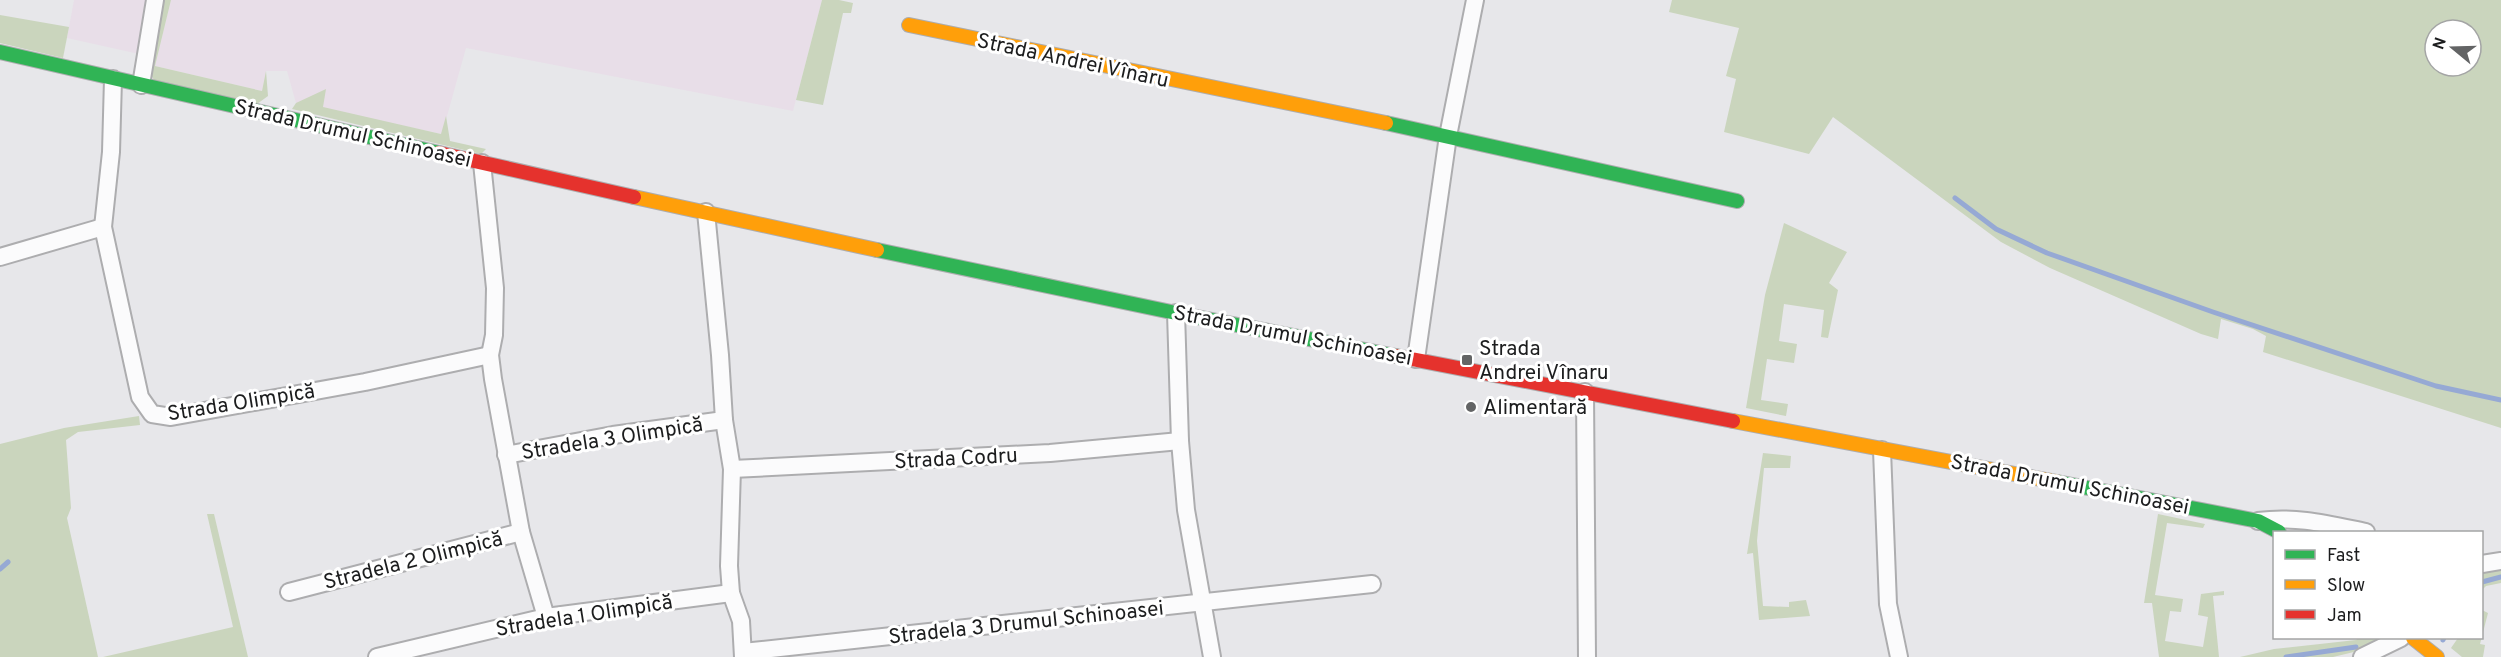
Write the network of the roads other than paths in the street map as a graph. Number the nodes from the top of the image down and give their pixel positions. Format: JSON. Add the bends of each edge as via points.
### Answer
{"nodes":[{"id":1,"x":155,"y":0,"type":"edge"},
{"id":2,"x":1475,"y":0,"type":"edge"},
{"id":3,"x":909,"y":26,"type":"dead end"},
{"id":4,"x":0,"y":52,"type":"edge"},
{"id":5,"x":113,"y":79,"type":"junction"},
{"id":6,"x":141,"y":85,"type":"junction"},
{"id":7,"x":1448,"y":136,"type":"junction"},
{"id":8,"x":482,"y":163,"type":"junction"},
{"id":9,"x":1737,"y":201,"type":"dead end"},
{"id":10,"x":705,"y":212,"type":"junction"},
{"id":11,"x":103,"y":227,"type":"junction"},
{"id":12,"x":0,"y":257,"type":"edge"},
{"id":13,"x":1176,"y":314,"type":"junction"},
{"id":14,"x":490,"y":354,"type":"junction"},
{"id":15,"x":1416,"y":359,"type":"junction"},
{"id":16,"x":1585,"y":392,"type":"junction"},
{"id":17,"x":724,"y":420,"type":"junction"},
{"id":18,"x":1180,"y":441,"type":"junction"},
{"id":19,"x":1882,"y":450,"type":"junction"},
{"id":20,"x":506,"y":455,"type":"junction"},
{"id":21,"x":732,"y":470,"type":"junction"},
{"id":22,"x":2258,"y":521,"type":"junction"},
{"id":23,"x":2277,"y":531,"type":"edge"},
{"id":24,"x":2361,"y":531,"type":"edge"},
{"id":25,"x":521,"y":532,"type":"junction"},
{"id":26,"x":2501,"y":561,"type":"edge"},
{"id":27,"x":2483,"y":564,"type":"edge"},
{"id":28,"x":1372,"y":584,"type":"dead end"},
{"id":29,"x":289,"y":592,"type":"dead end"},
{"id":30,"x":731,"y":593,"type":"junction"},
{"id":31,"x":1202,"y":603,"type":"junction"},
{"id":32,"x":546,"y":617,"type":"junction"},
{"id":33,"x":2399,"y":639,"type":"edge"},
{"id":34,"x":2415,"y":639,"type":"edge"},
{"id":35,"x":743,"y":655,"type":"edge"},
{"id":36,"x":377,"y":657,"type":"edge"},
{"id":37,"x":1212,"y":657,"type":"edge"},
{"id":38,"x":1587,"y":657,"type":"edge"},
{"id":39,"x":1899,"y":657,"type":"edge"},
{"id":40,"x":2362,"y":657,"type":"edge"},
{"id":41,"x":2437,"y":657,"type":"edge"}],
"edges":[{"from":1,"to":6,"type":"street"},
{"from":2,"to":7,"type":"street"},
{"from":3,"to":7,"type":"street","name":"Strada Andrei Vînaru"},
{"from":4,"to":5,"type":"street","name":"Strada Drumul Schinoasei"},
{"from":5,"to":6,"type":"street","name":"Strada Drumul Schinoasei"},
{"from":5,"to":11,"type":"street","name":"Strada Olimpică"},
{"from":6,"to":8,"type":"street","name":"Strada Drumul Schinoasei"},
{"from":7,"to":9,"type":"street","name":"Strada Andrei Vînaru"},
{"from":7,"to":15,"type":"street"},
{"from":8,"to":10,"type":"street","name":"Strada Drumul Schinoasei"},
{"from":8,"to":14,"type":"street","via":[[495,288]]},
{"from":10,"to":13,"type":"street","name":"Strada Drumul Schinoasei"},
{"from":10,"to":17,"type":"street"},
{"from":11,"to":12,"type":"street"},
{"from":11,"to":14,"type":"street","name":"Strada Olimpică","via":[[140,397],[148,410],[159,416],[365,382]]},
{"from":13,"to":15,"type":"street","name":"Strada Drumul Schinoasei"},
{"from":13,"to":18,"type":"street"},
{"from":14,"to":20,"type":"street"},
{"from":15,"to":16,"type":"street","name":"Strada Drumul Schinoasei"},
{"from":16,"to":19,"type":"street","name":"Strada Drumul Schinoasei"},
{"from":16,"to":38,"type":"street"},
{"from":17,"to":20,"type":"street","name":"Stradela 3 Olimpică"},
{"from":17,"to":21,"type":"street","name":"Stradela 3 Olimpică"},
{"from":18,"to":21,"type":"street","name":"Strada Codru","via":[[1050,453]]},
{"from":18,"to":31,"type":"street","via":[[1186,510]]},
{"from":19,"to":22,"type":"street","name":"Strada Drumul Schinoasei"},
{"from":19,"to":39,"type":"street","via":[[1888,604]]},
{"from":20,"to":25,"type":"street"},
{"from":21,"to":30,"type":"street","name":"Stradela 3 Olimpică"},
{"from":22,"to":23,"type":"street","name":"Strada Drumul Schinoasei"},
{"from":22,"to":24,"type":"street","name":"Strada Drumul Schinoasei","via":[[2303,519]]},
{"from":25,"to":29,"type":"street","name":"Stradela 2 Olimpică"},
{"from":25,"to":32,"type":"street","name":"Stradela 2 Olimpică"},
{"from":26,"to":27,"type":"street"},
{"from":28,"to":31,"type":"street","name":"Stradela 3 Drumul Schinoasei"},
{"from":30,"to":32,"type":"street","name":"Stradela 1 Olimpică"},
{"from":30,"to":35,"type":"street","via":[[741,621]]},
{"from":31,"to":35,"type":"street","name":"Stradela 3 Drumul Schinoasei"},
{"from":31,"to":37,"type":"street"},
{"from":32,"to":36,"type":"street","name":"Stradela 1 Olimpică"},
{"from":33,"to":40,"type":"street"},
{"from":34,"to":41,"type":"street"}]}
